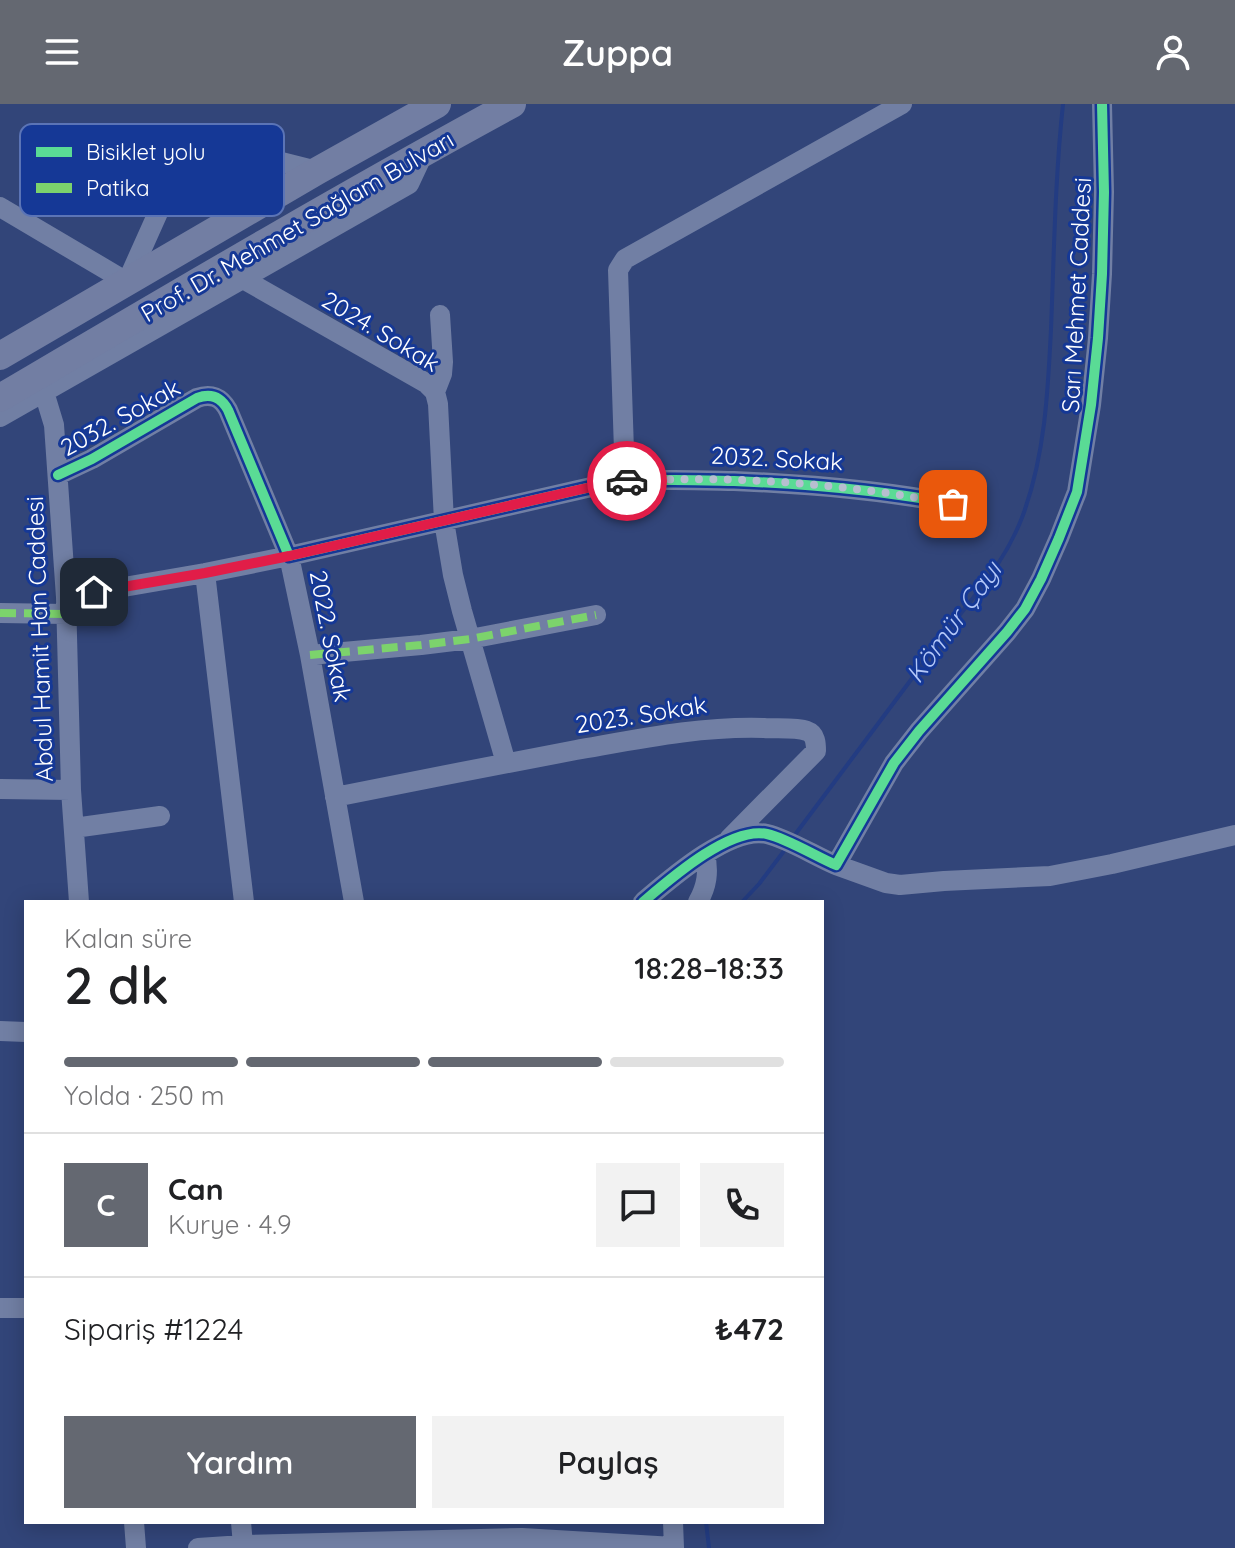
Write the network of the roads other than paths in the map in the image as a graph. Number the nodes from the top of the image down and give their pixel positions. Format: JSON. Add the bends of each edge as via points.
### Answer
{"nodes":[{"id":1,"x":437,"y":104,"type":"edge"},
{"id":2,"x":512,"y":104,"type":"edge"},
{"id":3,"x":902,"y":104,"type":"edge"},
{"id":4,"x":1102,"y":104,"type":"edge"},
{"id":5,"x":284,"y":163,"type":"edge"},
{"id":6,"x":317,"y":171,"type":"junction"},
{"id":7,"x":284,"y":190,"type":"edge"},
{"id":8,"x":0,"y":207,"type":"edge"},
{"id":9,"x":157,"y":216,"type":"edge"},
{"id":10,"x":240,"y":216,"type":"edge"},
{"id":11,"x":231,"y":273,"type":"junction"},
{"id":12,"x":127,"y":282,"type":"junction"},
{"id":13,"x":440,"y":315,"type":"dead end"},
{"id":14,"x":0,"y":356,"type":"edge"},
{"id":15,"x":40,"y":384,"type":"junction"},
{"id":16,"x":435,"y":392,"type":"junction"},
{"id":17,"x":0,"y":398,"type":"edge"},
{"id":18,"x":0,"y":417,"type":"edge"},
{"id":19,"x":58,"y":475,"type":"junction"},
{"id":20,"x":625,"y":481,"type":"junction"},
{"id":21,"x":953,"y":504,"type":"dead end"},
{"id":22,"x":444,"y":521,"type":"junction"},
{"id":23,"x":289,"y":556,"type":"junction"},
{"id":24,"x":205,"y":573,"type":"junction"},
{"id":25,"x":66,"y":606,"type":"junction"},
{"id":26,"x":0,"y":613,"type":"edge"},
{"id":27,"x":596,"y":615,"type":"dead end"},
{"id":28,"x":470,"y":639,"type":"junction"},
{"id":29,"x":310,"y":655,"type":"junction"},
{"id":30,"x":506,"y":763,"type":"junction"},
{"id":31,"x":0,"y":789,"type":"edge"},
{"id":32,"x":71,"y":790,"type":"junction"},
{"id":33,"x":335,"y":797,"type":"junction"},
{"id":34,"x":160,"y":816,"type":"dead end"},
{"id":35,"x":74,"y":828,"type":"junction"},
{"id":36,"x":1235,"y":835,"type":"edge"},
{"id":37,"x":726,"y":842,"type":"junction"},
{"id":38,"x":705,"y":854,"type":"junction"},
{"id":39,"x":836,"y":865,"type":"junction"},
{"id":40,"x":79,"y":900,"type":"edge"},
{"id":41,"x":244,"y":900,"type":"edge"},
{"id":42,"x":354,"y":900,"type":"edge"},
{"id":43,"x":646,"y":900,"type":"edge"},
{"id":44,"x":699,"y":900,"type":"edge"},
{"id":45,"x":0,"y":1031,"type":"edge"},
{"id":46,"x":24,"y":1032,"type":"edge"},
{"id":47,"x":0,"y":1308,"type":"edge"},
{"id":48,"x":24,"y":1308,"type":"edge"},
{"id":49,"x":134,"y":1524,"type":"edge"},
{"id":50,"x":241,"y":1524,"type":"edge"},
{"id":51,"x":673,"y":1524,"type":"edge"},
{"id":52,"x":521,"y":1530,"type":"edge"},
{"id":53,"x":243,"y":1545,"type":"junction"},
{"id":54,"x":674,"y":1547,"type":"edge"},
{"id":55,"x":136,"y":1548,"type":"edge"},
{"id":56,"x":198,"y":1548,"type":"edge"}],
"edges":[{"from":1,"to":6,"type":"highway","name":"Prof. Dr. Mehmet Sağlam Bulvarı"},
{"from":2,"to":11,"type":"highway","name":"Prof. Dr. Mehmet Sağlam Bulvarı","via":[[424,152]]},
{"from":3,"to":20,"type":"street","via":[[625,259],[618,270]]},
{"from":4,"to":39,"type":"street","name":"Sarı Mehmet Caddesi","via":[[1098,338],[1077,492],[1025,609],[894,763]]},
{"from":5,"to":6,"type":"street"},
{"from":6,"to":7,"type":"highway","name":"Prof. Dr. Mehmet Sağlam Bulvarı"},
{"from":8,"to":12,"type":"street"},
{"from":9,"to":12,"type":"street"},
{"from":10,"to":12,"type":"highway","name":"Prof. Dr. Mehmet Sağlam Bulvarı"},
{"from":11,"to":15,"type":"highway","name":"Prof. Dr. Mehmet Sağlam Bulvarı"},
{"from":11,"to":16,"type":"street","name":"2024. Sokak"},
{"from":12,"to":14,"type":"highway","name":"Prof. Dr. Mehmet Sağlam Bulvarı"},
{"from":13,"to":16,"type":"street","via":[[443,362]]},
{"from":15,"to":17,"type":"highway","name":"Prof. Dr. Mehmet Sağlam Bulvarı"},
{"from":15,"to":18,"type":"street"},
{"from":15,"to":19,"type":"street","name":"Abdul Hamit Han Caddesi","via":[[54,425]]},
{"from":16,"to":22,"type":"street","name":"2024. Sokak"},
{"from":19,"to":23,"type":"street","name":"2032. Sokak","via":[[211,395],[228,410]]},
{"from":19,"to":25,"type":"street","name":"Abdul Hamit Han Caddesi"},
{"from":20,"to":21,"type":"street","name":"2032. Sokak","via":[[790,483]]},
{"from":20,"to":22,"type":"street","name":"2032. Sokak"},
{"from":22,"to":23,"type":"street","name":"2032. Sokak"},
{"from":22,"to":28,"type":"street","name":"2024. Sokak"},
{"from":23,"to":24,"type":"street","name":"2022. Sokak"},
{"from":23,"to":29,"type":"street","name":"2022. Sokak"},
{"from":24,"to":25,"type":"street","name":"2022. Sokak"},
{"from":24,"to":41,"type":"street"},
{"from":25,"to":26,"type":"street","name":"2022. Sokak"},
{"from":25,"to":32,"type":"street","name":"Abdul Hamit Han Caddesi"},
{"from":27,"to":28,"type":"street"},
{"from":28,"to":29,"type":"street"},
{"from":28,"to":30,"type":"street","name":"2024. Sokak"},
{"from":29,"to":33,"type":"street","name":"2022. Sokak"},
{"from":30,"to":33,"type":"street","name":"2023. Sokak"},
{"from":30,"to":37,"type":"street","name":"2023. Sokak","via":[[703,729],[786,729],[813,735],[816,751]]},
{"from":31,"to":32,"type":"street"},
{"from":32,"to":35,"type":"street","name":"Abdul Hamit Han Caddesi"},
{"from":33,"to":42,"type":"street","name":"2022. Sokak"},
{"from":34,"to":35,"type":"street"},
{"from":35,"to":40,"type":"street","name":"Abdul Hamit Han Caddesi"},
{"from":36,"to":39,"type":"street","via":[[1050,876],[900,885]]},
{"from":37,"to":38,"type":"street"},
{"from":37,"to":39,"type":"street","via":[[764,834]]},
{"from":38,"to":43,"type":"street"},
{"from":38,"to":44,"type":"street","via":[[708,871]]},
{"from":45,"to":46,"type":"street"},
{"from":47,"to":48,"type":"street"},
{"from":49,"to":55,"type":"street"},
{"from":50,"to":53,"type":"street"},
{"from":51,"to":54,"type":"street"},
{"from":52,"to":53,"type":"street"},
{"from":52,"to":54,"type":"street"},
{"from":53,"to":56,"type":"street"}]}
